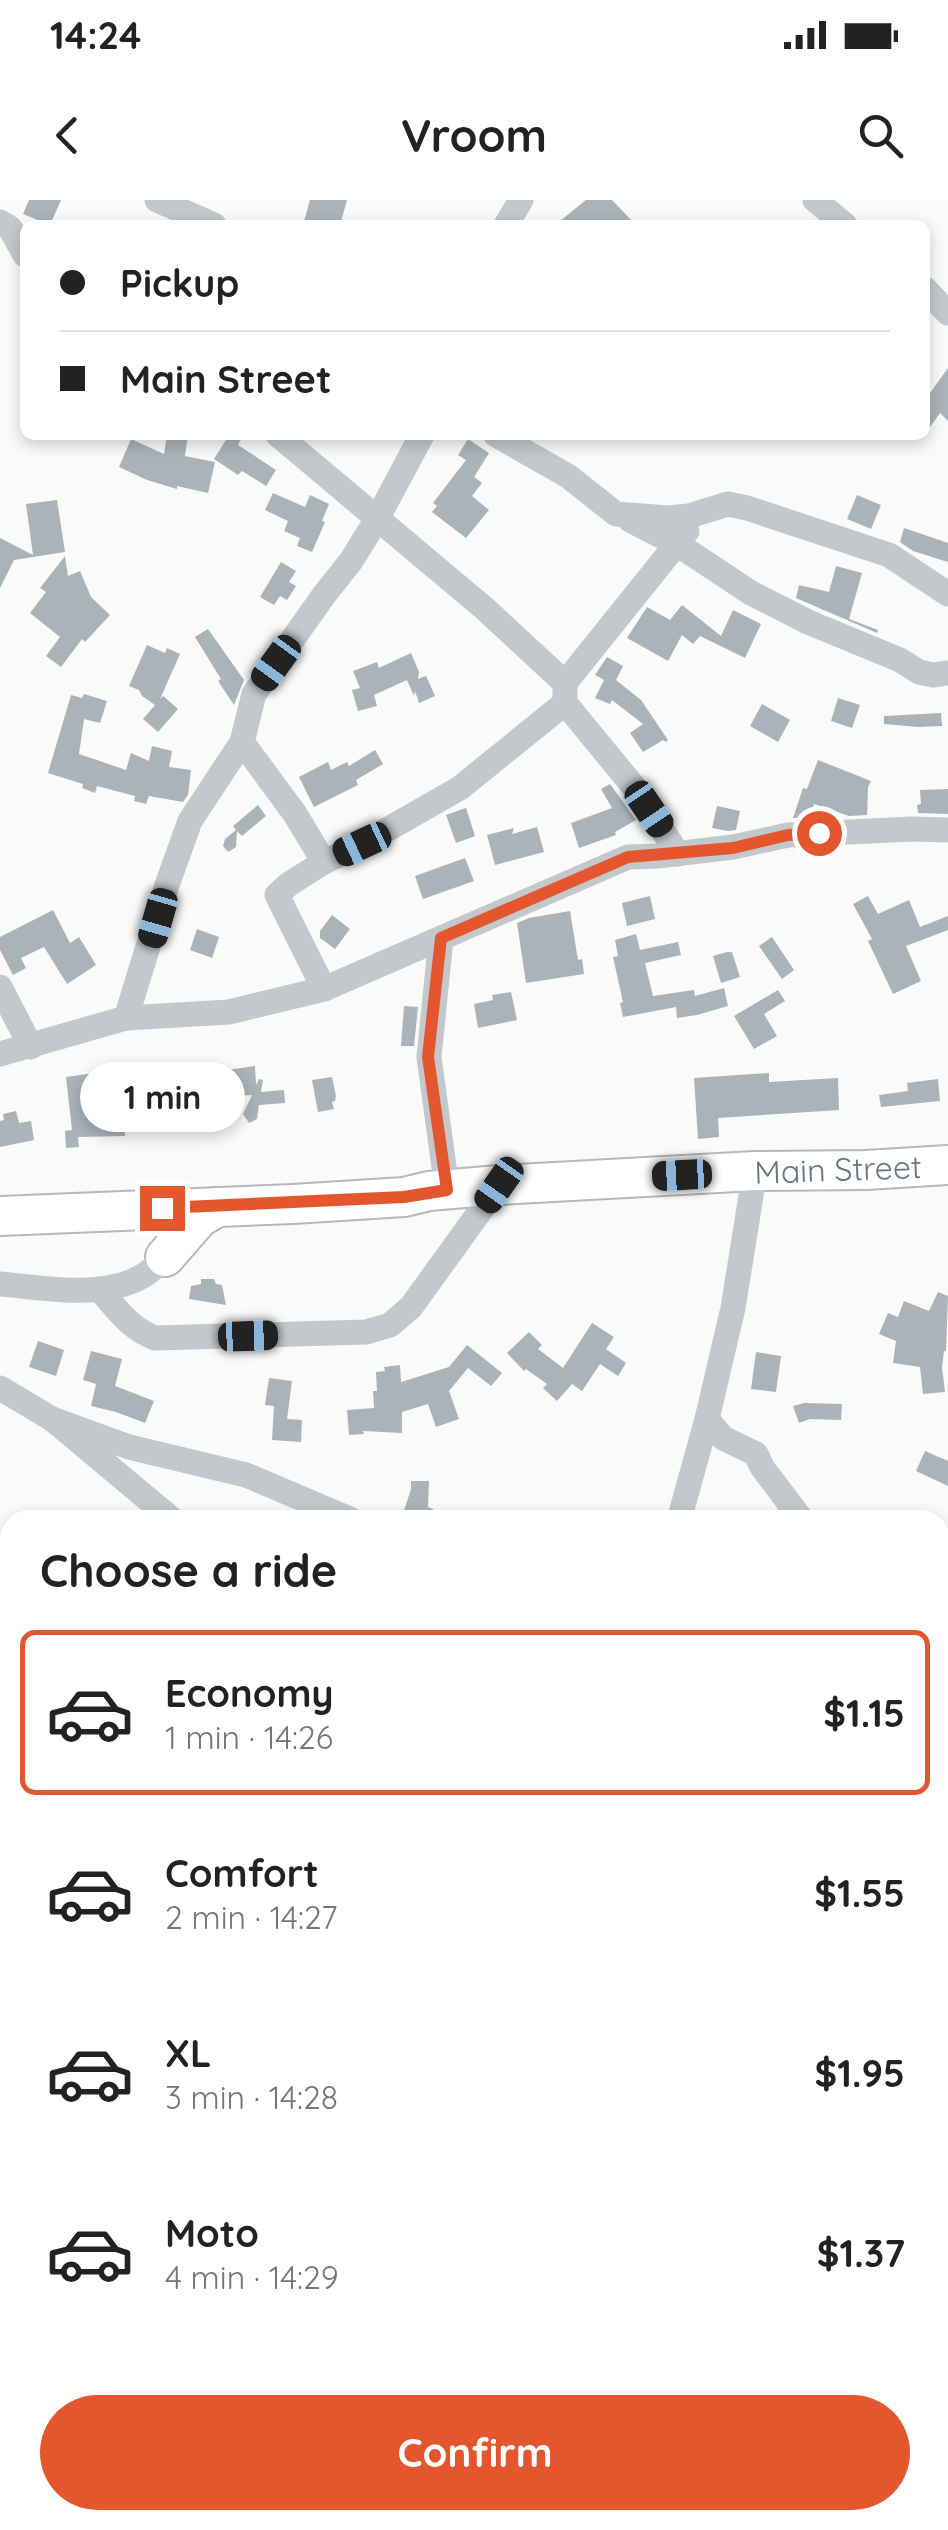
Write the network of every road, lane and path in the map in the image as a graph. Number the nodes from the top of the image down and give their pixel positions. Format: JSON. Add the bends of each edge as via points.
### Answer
{"nodes":[{"id":1,"x":157,"y":200,"type":"edge"},
{"id":2,"x":815,"y":200,"type":"edge"},
{"id":3,"x":203,"y":220,"type":"edge"},
{"id":4,"x":839,"y":220,"type":"edge"},
{"id":5,"x":0,"y":222,"type":"edge"},
{"id":6,"x":20,"y":246,"type":"edge"},
{"id":7,"x":930,"y":294,"type":"edge"},
{"id":8,"x":948,"y":312,"type":"edge"},
{"id":9,"x":284,"y":440,"type":"edge"},
{"id":10,"x":419,"y":440,"type":"edge"},
{"id":11,"x":505,"y":440,"type":"edge"},
{"id":12,"x":728,"y":504,"type":"junction"},
{"id":13,"x":616,"y":514,"type":"junction"},
{"id":14,"x":377,"y":518,"type":"junction"},
{"id":15,"x":677,"y":544,"type":"junction"},
{"id":16,"x":948,"y":594,"type":"edge"},
{"id":17,"x":948,"y":674,"type":"edge"},
{"id":18,"x":565,"y":693,"type":"junction"},
{"id":19,"x":242,"y":742,"type":"junction"},
{"id":20,"x":948,"y":830,"type":"edge"},
{"id":21,"x":678,"y":854,"type":"junction"},
{"id":22,"x":324,"y":862,"type":"junction"},
{"id":23,"x":441,"y":938,"type":"junction"},
{"id":24,"x":0,"y":987,"type":"edge"},
{"id":25,"x":324,"y":988,"type":"junction"},
{"id":26,"x":126,"y":1018,"type":"junction"},
{"id":27,"x":31,"y":1046,"type":"junction"},
{"id":28,"x":0,"y":1054,"type":"edge"},
{"id":29,"x":948,"y":1164,"type":"edge"},
{"id":30,"x":755,"y":1171,"type":"junction"},
{"id":31,"x":499,"y":1185,"type":"junction"},
{"id":32,"x":438,"y":1190,"type":"junction"},
{"id":33,"x":168,"y":1201,"type":"junction"},
{"id":34,"x":0,"y":1202,"type":"edge"},
{"id":35,"x":217,"y":1208,"type":"junction"},
{"id":36,"x":113,"y":1210,"type":"junction"},
{"id":37,"x":0,"y":1216,"type":"edge"},
{"id":38,"x":159,"y":1261,"type":"junction"},
{"id":39,"x":0,"y":1284,"type":"edge"},
{"id":40,"x":100,"y":1290,"type":"junction"},
{"id":41,"x":2,"y":1394,"type":"edge"},
{"id":42,"x":52,"y":1418,"type":"junction"},
{"id":43,"x":707,"y":1419,"type":"junction"},
{"id":44,"x":162,"y":1510,"type":"edge"},
{"id":45,"x":328,"y":1510,"type":"edge"},
{"id":46,"x":682,"y":1510,"type":"edge"},
{"id":47,"x":794,"y":1510,"type":"edge"}],
"edges":[{"from":1,"to":3,"type":"street"},
{"from":2,"to":4,"type":"street"},
{"from":5,"to":6,"type":"street"},
{"from":7,"to":8,"type":"street"},
{"from":9,"to":14,"type":"street"},
{"from":10,"to":14,"type":"street"},
{"from":11,"to":13,"type":"street","via":[[568,476]]},
{"from":12,"to":13,"type":"street","via":[[668,518]]},
{"from":12,"to":15,"type":"street","via":[[691,525]]},
{"from":12,"to":16,"type":"street","via":[[889,556]]},
{"from":13,"to":15,"type":"street"},
{"from":14,"to":18,"type":"street","via":[[484,608]]},
{"from":14,"to":19,"type":"street","via":[[254,694]]},
{"from":15,"to":17,"type":"street","via":[[808,622],[919,672]]},
{"from":15,"to":18,"type":"street"},
{"from":18,"to":21,"type":"street"},
{"from":18,"to":22,"type":"street","via":[[460,788]]},
{"from":19,"to":22,"type":"street"},
{"from":19,"to":26,"type":"street","via":[[190,821]]},
{"from":20,"to":21,"type":"street","via":[[788,835]]},
{"from":21,"to":23,"type":"street","via":[[628,857]]},
{"from":22,"to":25,"type":"street","via":[[277,895]]},
{"from":23,"to":25,"type":"street"},
{"from":23,"to":32,"type":"street","via":[[428,1057]]},
{"from":24,"to":27,"type":"street"},
{"from":25,"to":26,"type":"street","via":[[229,1012]]},
{"from":26,"to":27,"type":"street"},
{"from":27,"to":28,"type":"street"},
{"from":29,"to":30,"type":"highway","name":"Main Street"},
{"from":30,"to":31,"type":"highway","name":"Main Street"},
{"from":30,"to":43,"type":"street"},
{"from":31,"to":32,"type":"highway","name":"Main Street"},
{"from":31,"to":40,"type":"street","via":[[411,1308],[390,1325],[366,1332],[155,1338],[125,1322]]},
{"from":32,"to":33,"type":"highway","name":"Main Street"},
{"from":32,"to":35,"type":"highway","name":"Main Street"},
{"from":33,"to":34,"type":"highway"},
{"from":33,"to":35,"type":"highway","name":"Main Street"},
{"from":33,"to":36,"type":"highway"},
{"from":33,"to":38,"type":"street"},
{"from":35,"to":38,"type":"highway"},
{"from":36,"to":37,"type":"highway"},
{"from":36,"to":38,"type":"highway","via":[[133,1221]]},
{"from":38,"to":40,"type":"street","via":[[118,1287]]},
{"from":39,"to":40,"type":"street"},
{"from":41,"to":42,"type":"street"},
{"from":42,"to":44,"type":"street"},
{"from":42,"to":45,"type":"street","via":[[129,1447],[246,1475]]},
{"from":43,"to":46,"type":"street"},
{"from":43,"to":47,"type":"street","via":[[722,1438],[756,1454]]}]}
